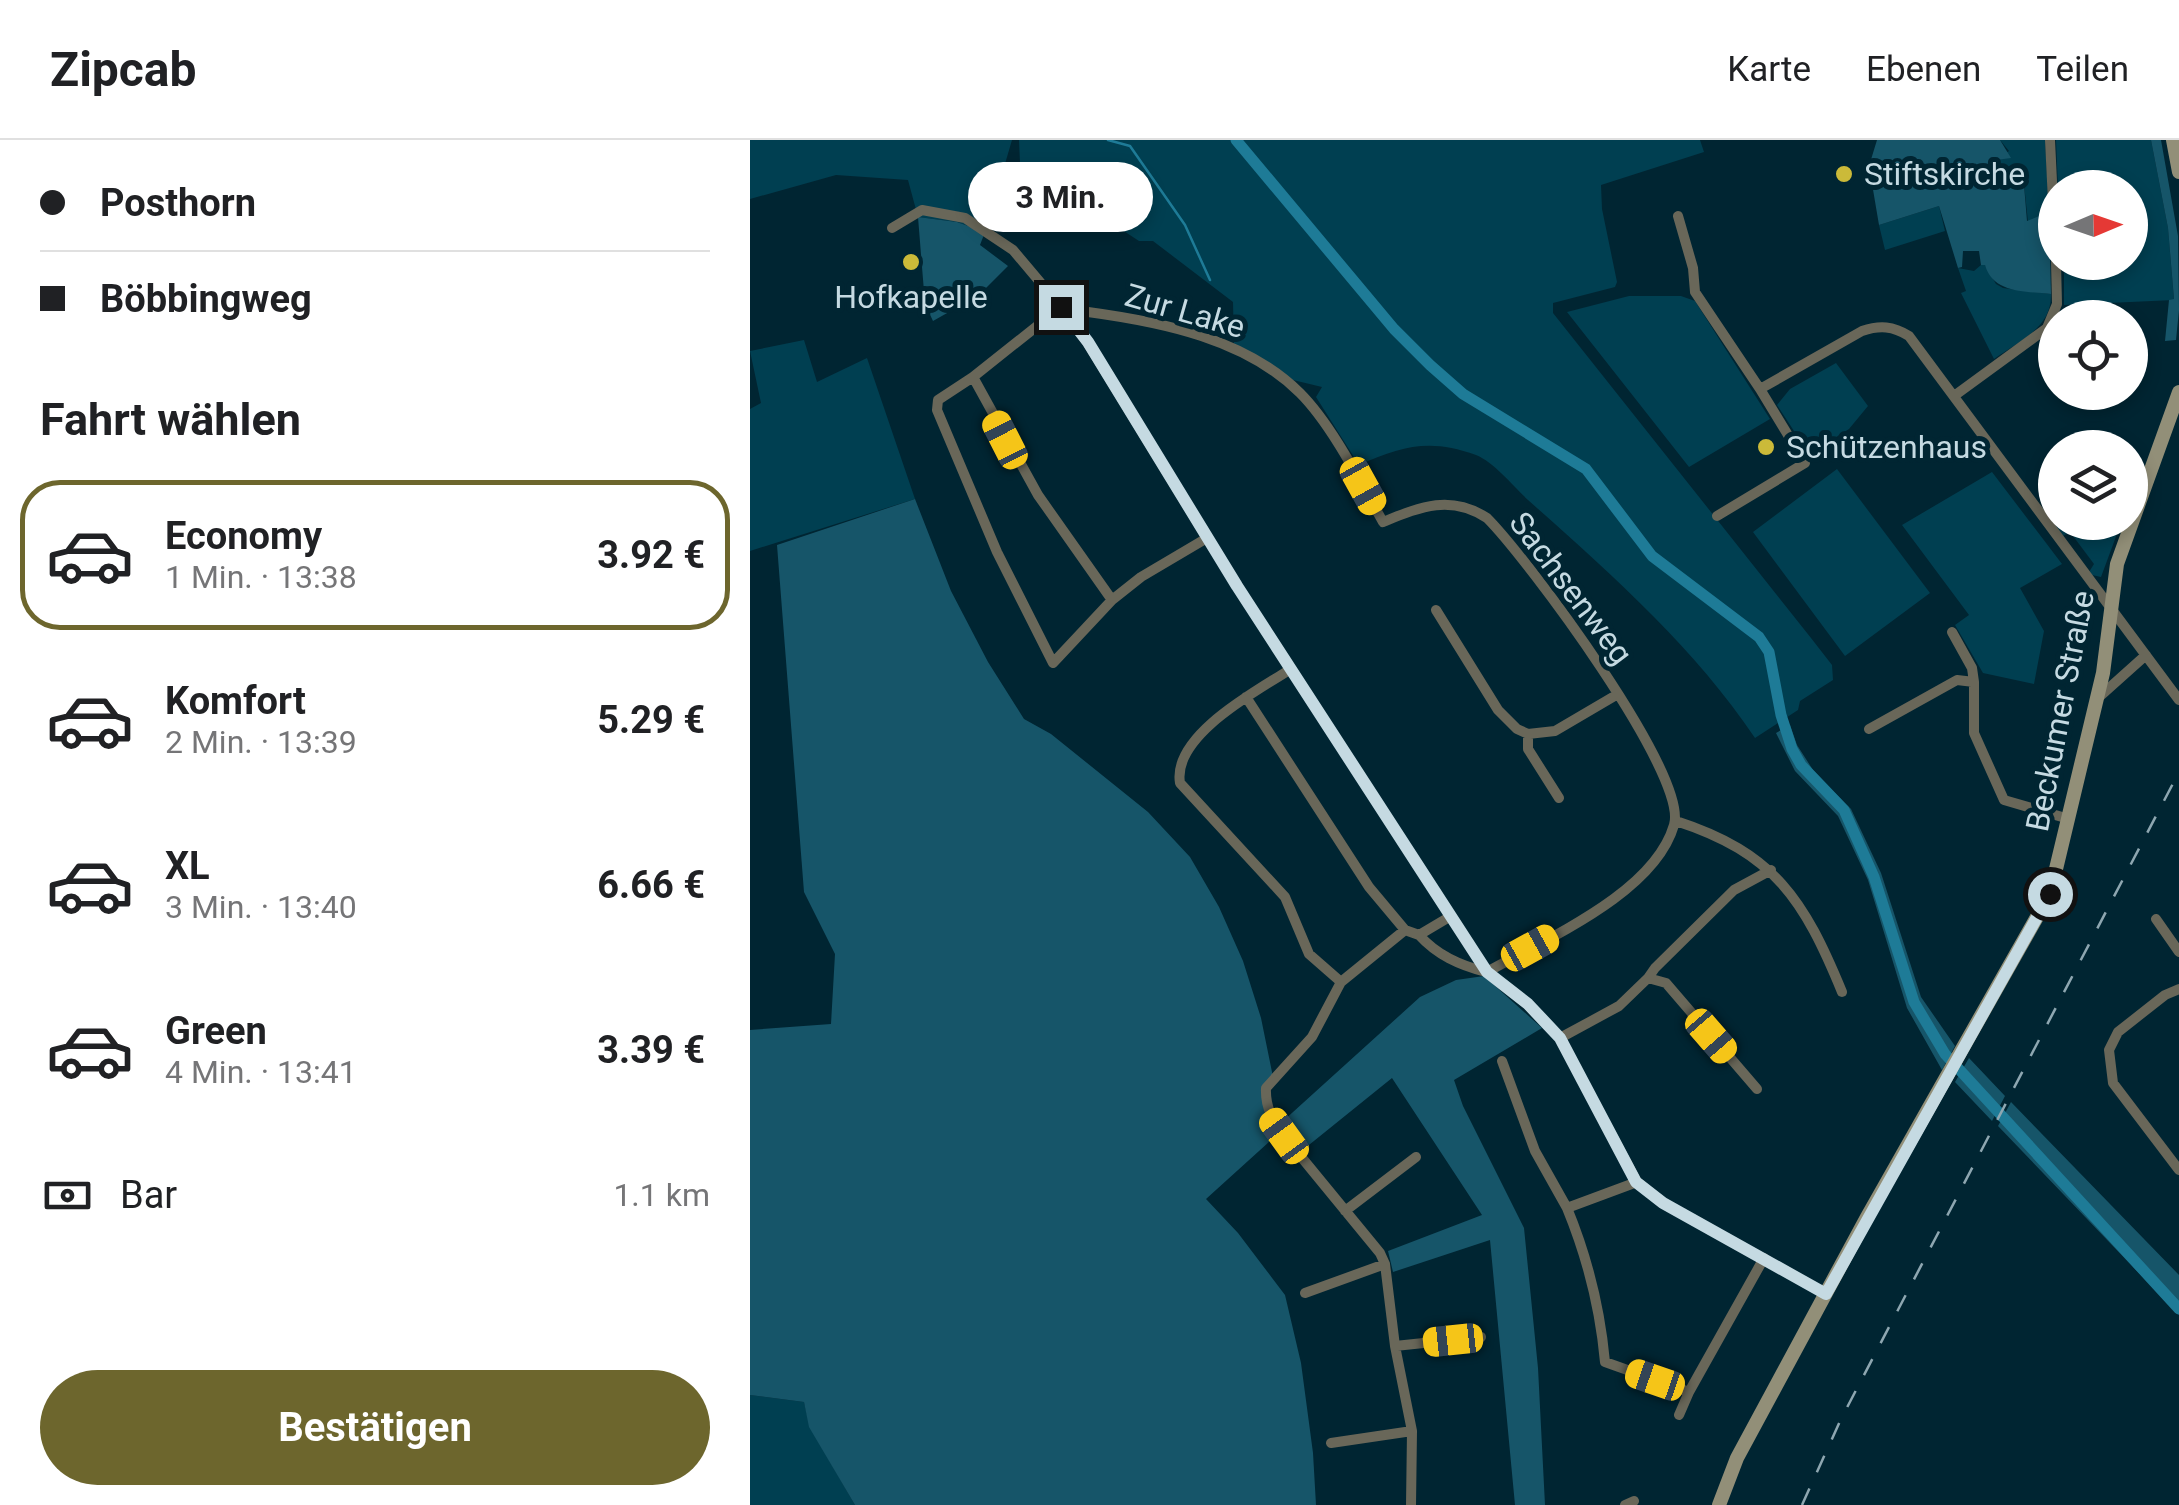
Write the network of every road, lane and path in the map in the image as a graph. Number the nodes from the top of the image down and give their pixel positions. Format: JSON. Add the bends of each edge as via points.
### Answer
{"nodes":[{"id":1,"x":2050,"y":140,"type":"edge"},
{"id":2,"x":2173,"y":140,"type":"edge"},
{"id":3,"x":2051,"y":170,"type":"edge"},
{"id":4,"x":2179,"y":172,"type":"edge"},
{"id":5,"x":1678,"y":216,"type":"dead end"},
{"id":6,"x":892,"y":228,"type":"dead end"},
{"id":7,"x":2056,"y":280,"type":"edge"},
{"id":8,"x":1061,"y":307,"type":"junction"},
{"id":9,"x":1072,"y":322,"type":"junction"},
{"id":10,"x":973,"y":377,"type":"junction"},
{"id":11,"x":1760,"y":389,"type":"junction"},
{"id":12,"x":2179,"y":392,"type":"edge"},
{"id":13,"x":1954,"y":396,"type":"junction"},
{"id":14,"x":2179,"y":426,"type":"edge"},
{"id":15,"x":2162,"y":442,"type":"junction"},
{"id":16,"x":1718,"y":516,"type":"dead end"},
{"id":17,"x":1383,"y":522,"type":"joint"},
{"id":18,"x":1207,"y":538,"type":"junction"},
{"id":19,"x":1112,"y":600,"type":"junction"},
{"id":20,"x":2110,"y":606,"type":"junction"},
{"id":21,"x":1436,"y":610,"type":"dead end"},
{"id":22,"x":1952,"y":632,"type":"dead end"},
{"id":23,"x":2146,"y":655,"type":"junction"},
{"id":24,"x":1291,"y":669,"type":"junction"},
{"id":25,"x":1974,"y":682,"type":"junction"},
{"id":26,"x":1618,"y":694,"type":"junction"},
{"id":27,"x":1246,"y":698,"type":"junction"},
{"id":28,"x":2097,"y":698,"type":"junction"},
{"id":29,"x":2179,"y":700,"type":"edge"},
{"id":30,"x":1869,"y":728,"type":"dead end"},
{"id":31,"x":1528,"y":734,"type":"junction"},
{"id":32,"x":1559,"y":798,"type":"dead end"},
{"id":33,"x":2070,"y":818,"type":"junction"},
{"id":34,"x":1676,"y":821,"type":"junction"},
{"id":35,"x":1770,"y":870,"type":"junction"},
{"id":36,"x":1450,"y":916,"type":"junction"},
{"id":37,"x":2156,"y":919,"type":"dead end"},
{"id":38,"x":1405,"y":930,"type":"junction"},
{"id":39,"x":1419,"y":935,"type":"junction"},
{"id":40,"x":2179,"y":952,"type":"edge"},
{"id":41,"x":1487,"y":972,"type":"junction"},
{"id":42,"x":1648,"y":978,"type":"junction"},
{"id":43,"x":1341,"y":982,"type":"junction"},
{"id":44,"x":2179,"y":990,"type":"edge"},
{"id":45,"x":1842,"y":992,"type":"dead end"},
{"id":46,"x":1560,"y":1038,"type":"junction"},
{"id":47,"x":1502,"y":1061,"type":"dead end"},
{"id":48,"x":1756,"y":1089,"type":"dead end"},
{"id":49,"x":1416,"y":1156,"type":"dead end"},
{"id":50,"x":2179,"y":1170,"type":"edge"},
{"id":51,"x":1636,"y":1182,"type":"junction"},
{"id":52,"x":1567,"y":1208,"type":"junction"},
{"id":53,"x":1345,"y":1211,"type":"junction"},
{"id":54,"x":1764,"y":1258,"type":"junction"},
{"id":55,"x":1385,"y":1264,"type":"junction"},
{"id":56,"x":1304,"y":1293,"type":"dead end"},
{"id":57,"x":1826,"y":1294,"type":"junction"},
{"id":58,"x":1482,"y":1337,"type":"dead end"},
{"id":59,"x":1395,"y":1346,"type":"junction"},
{"id":60,"x":1689,"y":1392,"type":"junction"},
{"id":61,"x":1679,"y":1415,"type":"dead end"},
{"id":62,"x":1412,"y":1431,"type":"junction"},
{"id":63,"x":1332,"y":1444,"type":"dead end"},
{"id":64,"x":1410,"y":1505,"type":"edge"},
{"id":65,"x":1718,"y":1505,"type":"edge"}],
"edges":[{"from":1,"to":3,"type":"street"},
{"from":2,"to":4,"type":"main road"},
{"from":5,"to":11,"type":"street","via":[[1695,292]]},
{"from":6,"to":8,"type":"street","via":[[922,210],[965,218],[1012,250]]},
{"from":7,"to":13,"type":"street","via":[[2057,304],[2047,328]]},
{"from":8,"to":9,"type":"street"},
{"from":8,"to":10,"type":"street"},
{"from":9,"to":17,"type":"street","name":"Zur Lake","via":[[1088,312],[1131,318],[1248,354],[1303,396]]},
{"from":9,"to":18,"type":"street"},
{"from":10,"to":19,"type":"street","via":[[1038,496]]},
{"from":10,"to":19,"type":"street","via":[[938,400],[938,410],[997,552],[1053,663]]},
{"from":11,"to":13,"type":"street","via":[[1875,327],[1909,336]]},
{"from":11,"to":16,"type":"street","via":[[1805,463]]},
{"from":12,"to":15,"type":"main road","name":"Beckumer Straße"},
{"from":13,"to":20,"type":"street"},
{"from":14,"to":15,"type":"main road"},
{"from":15,"to":20,"type":"main road","name":"Beckumer Straße","via":[[2117,564]]},
{"from":17,"to":26,"type":"street","name":"Sachsenweg","via":[[1440,502],[1486,518],[1574,626]]},
{"from":18,"to":19,"type":"street"},
{"from":18,"to":24,"type":"street"},
{"from":20,"to":23,"type":"street"},
{"from":20,"to":28,"type":"main road","name":"Beckumer Straße"},
{"from":21,"to":31,"type":"street","via":[[1498,710]]},
{"from":22,"to":25,"type":"street"},
{"from":23,"to":28,"type":"street"},
{"from":23,"to":29,"type":"street"},
{"from":24,"to":27,"type":"street"},
{"from":24,"to":36,"type":"street"},
{"from":25,"to":30,"type":"street","via":[[1957,680]]},
{"from":25,"to":33,"type":"street","via":[[1974,733],[2004,800]]},
{"from":26,"to":31,"type":"street","via":[[1555,731]]},
{"from":26,"to":34,"type":"street","name":"Sachsenweg","via":[[1668,785]]},
{"from":27,"to":38,"type":"street"},
{"from":27,"to":43,"type":"street","via":[[1218,716],[1180,760],[1180,783],[1285,896],[1309,954]]},
{"from":28,"to":33,"type":"main road","name":"Beckumer Straße"},
{"from":31,"to":32,"type":"street","via":[[1528,749]]},
{"from":33,"to":57,"type":"main road","name":"Beckumer Straße","via":[[2050,894]]},
{"from":34,"to":35,"type":"street","via":[[1743,849]]},
{"from":34,"to":41,"type":"street","via":[[1640,878]]},
{"from":35,"to":42,"type":"street","via":[[1734,890]]},
{"from":35,"to":45,"type":"street","via":[[1800,906]]},
{"from":36,"to":39,"type":"street"},
{"from":36,"to":41,"type":"street"},
{"from":37,"to":40,"type":"street"},
{"from":38,"to":39,"type":"street"},
{"from":38,"to":43,"type":"street"},
{"from":39,"to":41,"type":"street","via":[[1432,950]]},
{"from":41,"to":46,"type":"street"},
{"from":42,"to":46,"type":"street","via":[[1618,1006]]},
{"from":42,"to":48,"type":"street","via":[[1666,983]]},
{"from":43,"to":53,"type":"street","via":[[1312,1037],[1266,1088],[1265,1099],[1271,1117]]},
{"from":44,"to":50,"type":"street","via":[[2118,1032],[2109,1050],[2113,1083]]},
{"from":46,"to":51,"type":"street"},
{"from":47,"to":52,"type":"street","via":[[1535,1151]]},
{"from":49,"to":53,"type":"street"},
{"from":51,"to":52,"type":"street"},
{"from":51,"to":54,"type":"street"},
{"from":52,"to":60,"type":"street","via":[[1587,1255],[1605,1362]]},
{"from":53,"to":55,"type":"street"},
{"from":54,"to":57,"type":"street"},
{"from":54,"to":60,"type":"street"},
{"from":55,"to":56,"type":"street"},
{"from":55,"to":59,"type":"street"},
{"from":57,"to":65,"type":"main road","name":"Beckumer Straße"},
{"from":58,"to":59,"type":"street"},
{"from":59,"to":62,"type":"street"},
{"from":60,"to":61,"type":"street"},
{"from":62,"to":63,"type":"street"},
{"from":62,"to":64,"type":"street"}]}
